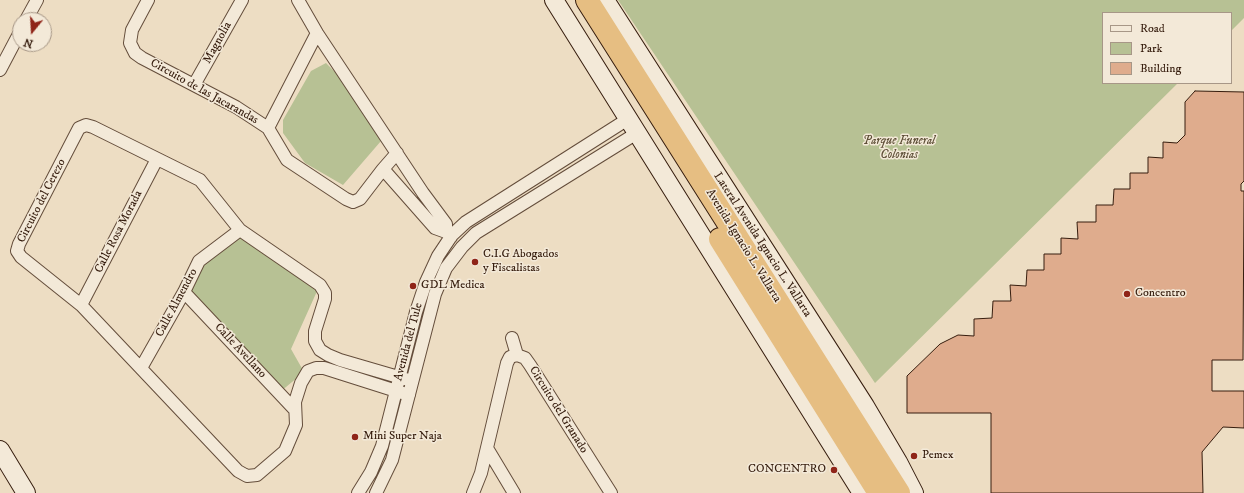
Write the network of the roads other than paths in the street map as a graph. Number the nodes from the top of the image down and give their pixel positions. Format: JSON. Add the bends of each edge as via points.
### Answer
{"nodes":[{"id":1,"x":37,"y":0,"type":"edge"},
{"id":2,"x":148,"y":0,"type":"edge"},
{"id":3,"x":242,"y":0,"type":"edge"},
{"id":4,"x":298,"y":0,"type":"edge"},
{"id":5,"x":554,"y":0,"type":"edge"},
{"id":6,"x":572,"y":0,"type":"edge"},
{"id":7,"x":587,"y":0,"type":"edge"},
{"id":8,"x":605,"y":0,"type":"edge"},
{"id":9,"x":30,"y":12,"type":"edge"},
{"id":10,"x":317,"y":33,"type":"junction"},
{"id":11,"x":12,"y":47,"type":"edge"},
{"id":12,"x":0,"y":70,"type":"edge"},
{"id":13,"x":194,"y":85,"type":"junction"},
{"id":14,"x":633,"y":126,"type":"junction"},
{"id":15,"x":268,"y":128,"type":"junction"},
{"id":16,"x":397,"y":153,"type":"junction"},
{"id":17,"x":158,"y":159,"type":"junction"},
{"id":18,"x":383,"y":169,"type":"junction"},
{"id":19,"x":410,"y":173,"type":"junction"},
{"id":20,"x":397,"y":185,"type":"junction"},
{"id":21,"x":428,"y":200,"type":"junction"},
{"id":22,"x":418,"y":209,"type":"junction"},
{"id":23,"x":240,"y":230,"type":"junction"},
{"id":24,"x":448,"y":235,"type":"junction"},
{"id":25,"x":462,"y":247,"type":"junction"},
{"id":26,"x":184,"y":292,"type":"junction"},
{"id":27,"x":81,"y":305,"type":"junction"},
{"id":28,"x":512,"y":338,"type":"dead end"},
{"id":29,"x":328,"y":355,"type":"junction"},
{"id":30,"x":517,"y":355,"type":"junction"},
{"id":31,"x":141,"y":368,"type":"junction"},
{"id":32,"x":324,"y":368,"type":"junction"},
{"id":33,"x":399,"y":376,"type":"junction"},
{"id":34,"x":412,"y":381,"type":"junction"},
{"id":35,"x":396,"y":390,"type":"junction"},
{"id":36,"x":409,"y":394,"type":"junction"},
{"id":37,"x":295,"y":410,"type":"junction"},
{"id":38,"x":836,"y":424,"type":"junction"},
{"id":39,"x":487,"y":448,"type":"junction"},
{"id":40,"x":0,"y":450,"type":"edge"},
{"id":41,"x":26,"y":493,"type":"edge"},
{"id":42,"x":358,"y":493,"type":"edge"},
{"id":43,"x":376,"y":493,"type":"edge"},
{"id":44,"x":473,"y":493,"type":"edge"},
{"id":45,"x":514,"y":493,"type":"edge"},
{"id":46,"x":611,"y":493,"type":"edge"},
{"id":47,"x":863,"y":493,"type":"edge"},
{"id":48,"x":879,"y":493,"type":"edge"},
{"id":49,"x":900,"y":493,"type":"edge"},
{"id":50,"x":914,"y":493,"type":"edge"}],
"edges":[{"from":1,"to":9,"type":"street"},
{"from":2,"to":13,"type":"street","name":"Circuito de las Jacarandas","via":[[132,30],[130,43],[135,53]]},
{"from":3,"to":13,"type":"street","name":"Magnolia"},
{"from":4,"to":10,"type":"street"},
{"from":5,"to":14,"type":"street"},
{"from":6,"to":38,"type":"highway","name":"Avenida Ignacio L. Vallarta"},
{"from":7,"to":49,"type":"highway","name":"Avenida Ignacio L. Vallarta"},
{"from":8,"to":50,"type":"street","name":"Lateral Avenida Ignacio L. Vallarta","via":[[865,406]]},
{"from":10,"to":15,"type":"street"},
{"from":10,"to":16,"type":"street"},
{"from":11,"to":12,"type":"street"},
{"from":13,"to":15,"type":"street","name":"Circuito de las Jacarandas","via":[[236,107]]},
{"from":14,"to":24,"type":"street","name":"Avenida del Tule","via":[[466,222]]},
{"from":14,"to":25,"type":"street","name":"Avenida del Tule","via":[[476,233]]},
{"from":14,"to":47,"type":"street"},
{"from":15,"to":18,"type":"street","name":"Circuito de las Jacarandas","via":[[288,160],[346,200],[353,202],[360,199]]},
{"from":16,"to":18,"type":"street","name":"Circuito de las Jacarandas"},
{"from":16,"to":19,"type":"street"},
{"from":17,"to":23,"type":"street","name":"Circuito del Cerezo","via":[[200,180]]},
{"from":17,"to":27,"type":"street","name":"Calle Rosa Morada"},
{"from":17,"to":27,"type":"street","name":"Circuito del Cerezo","via":[[93,127],[86,125],[79,128],[17,251],[21,257]]},
{"from":18,"to":20,"type":"street"},
{"from":19,"to":20,"type":"street"},
{"from":19,"to":21,"type":"street"},
{"from":20,"to":22,"type":"street"},
{"from":21,"to":22,"type":"street"},
{"from":21,"to":24,"type":"street","via":[[446,224]]},
{"from":22,"to":24,"type":"street","via":[[435,228]]},
{"from":23,"to":26,"type":"street","name":"Calle Almendro","via":[[199,261]]},
{"from":23,"to":29,"type":"street","name":"Circuito del Cerezo","via":[[320,285],[325,293],[325,299],[315,331],[315,341],[320,350]]},
{"from":24,"to":25,"type":"street"},
{"from":24,"to":33,"type":"street","name":"Avenida del Tule","via":[[426,282]]},
{"from":25,"to":34,"type":"street","name":"Avenida del Tule","via":[[446,268],[435,294]]},
{"from":26,"to":31,"type":"street","name":"Calle Almendro"},
{"from":26,"to":37,"type":"street","name":"Calle Avellano"},
{"from":27,"to":31,"type":"street","name":"Circuito del Cerezo"},
{"from":28,"to":30,"type":"street"},
{"from":29,"to":32,"type":"street"},
{"from":29,"to":33,"type":"street","name":"Circuito del Cerezo"},
{"from":30,"to":39,"type":"street","via":[[510,357],[507,363]]},
{"from":30,"to":46,"type":"street","name":"Circuito del Granado","via":[[525,358],[530,364]]},
{"from":31,"to":37,"type":"street","name":"Circuito del Cerezo","via":[[238,471],[247,476],[257,476],[284,452],[296,425]]},
{"from":32,"to":35,"type":"street"},
{"from":32,"to":37,"type":"street","name":"Circuito del Cerezo","via":[[308,371],[301,383]]},
{"from":33,"to":34,"type":"street","name":"Circuito del Cerezo"},
{"from":33,"to":35,"type":"street","name":"Avenida del Tule"},
{"from":34,"to":36,"type":"street","name":"Avenida del Tule"},
{"from":35,"to":36,"type":"street"},
{"from":35,"to":42,"type":"street","name":"Avenida del Tule","via":[[382,446],[371,472]]},
{"from":36,"to":43,"type":"street","name":"Avenida del Tule","via":[[392,460]]},
{"from":38,"to":47,"type":"highway"},
{"from":38,"to":48,"type":"highway","name":"Avenida Ignacio L. Vallarta"},
{"from":39,"to":44,"type":"street"},
{"from":39,"to":45,"type":"street"},
{"from":40,"to":41,"type":"street"}]}
